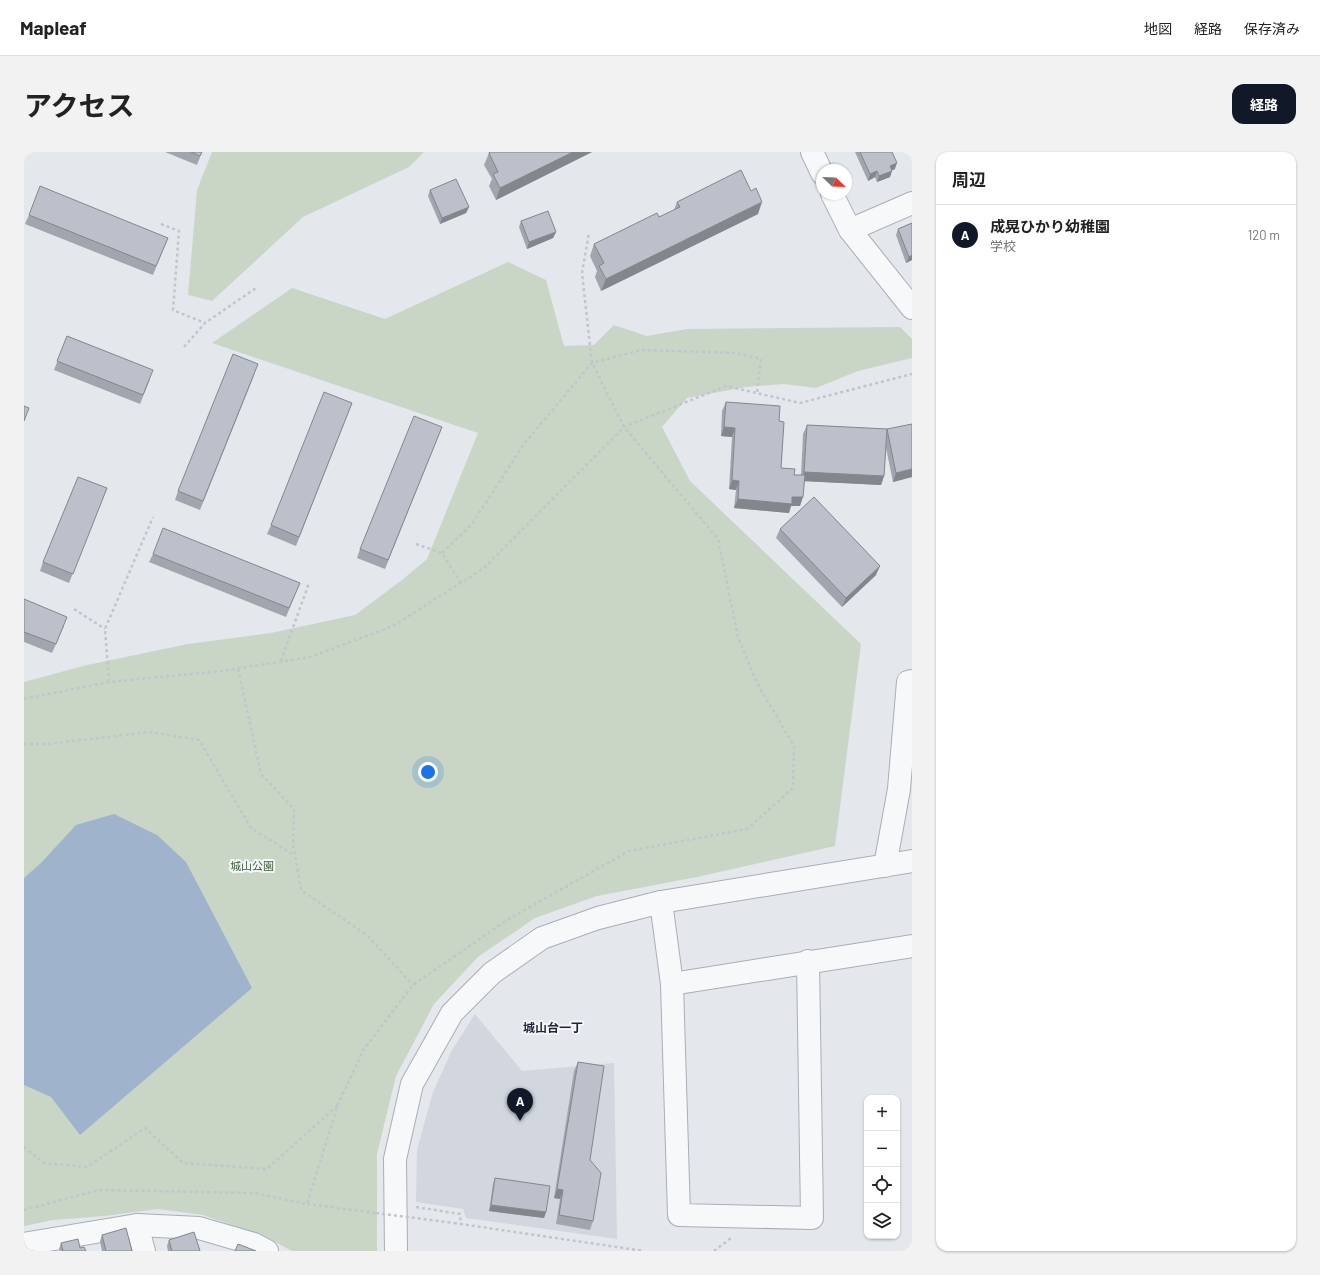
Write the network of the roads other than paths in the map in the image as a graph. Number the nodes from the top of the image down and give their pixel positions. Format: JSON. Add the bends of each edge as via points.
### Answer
{"nodes":[{"id":1,"x":812,"y":152,"type":"edge"},
{"id":2,"x":818,"y":164,"type":"edge"},
{"id":3,"x":835,"y":200,"type":"edge"},
{"id":4,"x":912,"y":203,"type":"edge"},
{"id":5,"x":850,"y":230,"type":"junction"},
{"id":6,"x":912,"y":308,"type":"edge"},
{"id":7,"x":912,"y":682,"type":"edge"},
{"id":8,"x":906,"y":788,"type":"edge"},
{"id":9,"x":912,"y":861,"type":"edge"},
{"id":10,"x":885,"y":866,"type":"junction"},
{"id":11,"x":661,"y":902,"type":"junction"},
{"id":12,"x":912,"y":946,"type":"edge"},
{"id":13,"x":808,"y":961,"type":"junction"},
{"id":14,"x":672,"y":984,"type":"junction"},
{"id":15,"x":137,"y":1225,"type":"junction"},
{"id":16,"x":24,"y":1244,"type":"edge"},
{"id":17,"x":144,"y":1251,"type":"edge"},
{"id":18,"x":266,"y":1251,"type":"edge"},
{"id":19,"x":396,"y":1251,"type":"edge"}],
"edges":[{"from":1,"to":2,"type":"street"},
{"from":3,"to":5,"type":"street"},
{"from":4,"to":5,"type":"street"},
{"from":5,"to":6,"type":"street"},
{"from":7,"to":8,"type":"street","via":[[908,682]]},
{"from":8,"to":10,"type":"street"},
{"from":9,"to":10,"type":"street"},
{"from":10,"to":11,"type":"street"},
{"from":11,"to":14,"type":"street"},
{"from":11,"to":19,"type":"street","via":[[598,918],[542,938],[492,973],[452,1013],[412,1084],[395,1159]]},
{"from":12,"to":13,"type":"street"},
{"from":13,"to":14,"type":"street"},
{"from":13,"to":14,"type":"street","via":[[812,1218],[679,1215]]},
{"from":15,"to":16,"type":"street"},
{"from":15,"to":17,"type":"street"},
{"from":15,"to":18,"type":"street","via":[[199,1228],[254,1244]]}]}
